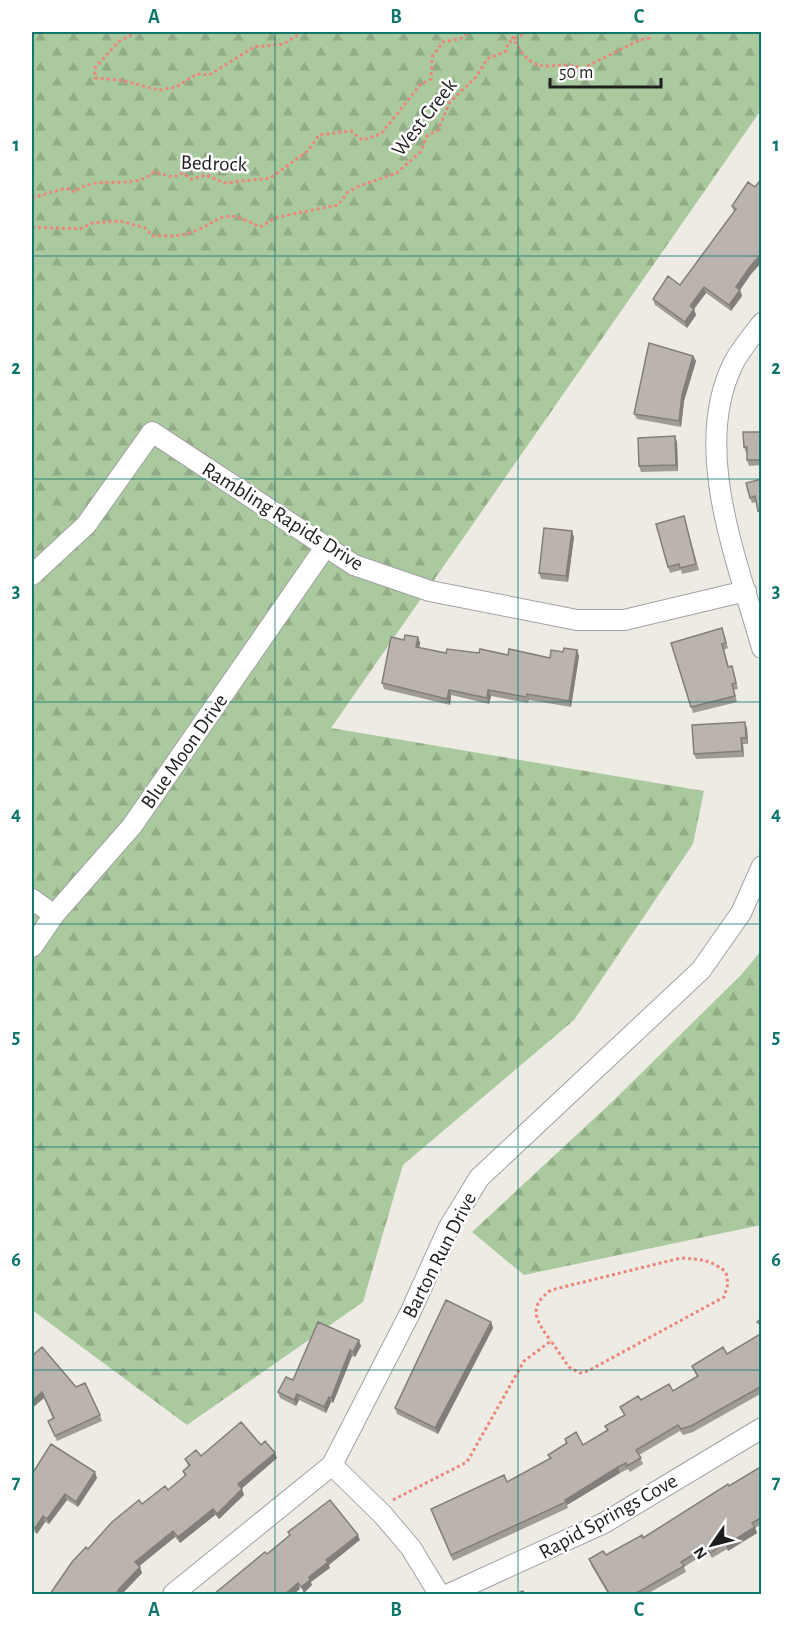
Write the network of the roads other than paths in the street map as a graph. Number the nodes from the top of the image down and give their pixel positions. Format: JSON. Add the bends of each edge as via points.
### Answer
{"nodes":[{"id":1,"x":762,"y":323,"type":"edge"},
{"id":2,"x":326,"y":546,"type":"junction"},
{"id":3,"x":32,"y":575,"type":"edge"},
{"id":4,"x":746,"y":591,"type":"junction"},
{"id":5,"x":762,"y":648,"type":"edge"},
{"id":6,"x":762,"y":866,"type":"edge"},
{"id":7,"x":32,"y":899,"type":"edge"},
{"id":8,"x":54,"y":915,"type":"junction"},
{"id":9,"x":32,"y":947,"type":"edge"},
{"id":10,"x":762,"y":1428,"type":"edge"},
{"id":11,"x":332,"y":1465,"type":"junction"},
{"id":12,"x":173,"y":1594,"type":"edge"},
{"id":13,"x":439,"y":1594,"type":"edge"},
{"id":14,"x":449,"y":1594,"type":"edge"}],
"edges":[{"from":1,"to":4,"type":"street","via":[[733,364],[721,400],[715,438],[719,490]]},
{"from":2,"to":3,"type":"street","name":"Rambling Rapids Drive","via":[[152,432],[86,525]]},
{"from":2,"to":4,"type":"street","name":"Rambling Rapids Drive","via":[[354,565],[430,591],[577,620],[624,620]]},
{"from":2,"to":8,"type":"street","name":"Blue Moon Drive","via":[[132,826]]},
{"from":4,"to":5,"type":"street"},
{"from":6,"to":11,"type":"street","name":"Barton Run Drive","via":[[741,913],[701,970],[479,1178],[448,1229]]},
{"from":7,"to":8,"type":"street"},
{"from":8,"to":9,"type":"street","name":"Blue Moon Drive"},
{"from":10,"to":14,"type":"street","name":"Rapid Springs Cove","via":[[604,1523]]},
{"from":11,"to":12,"type":"street","name":"Barton Run Drive"},
{"from":11,"to":13,"type":"street","via":[[411,1548]]}]}
